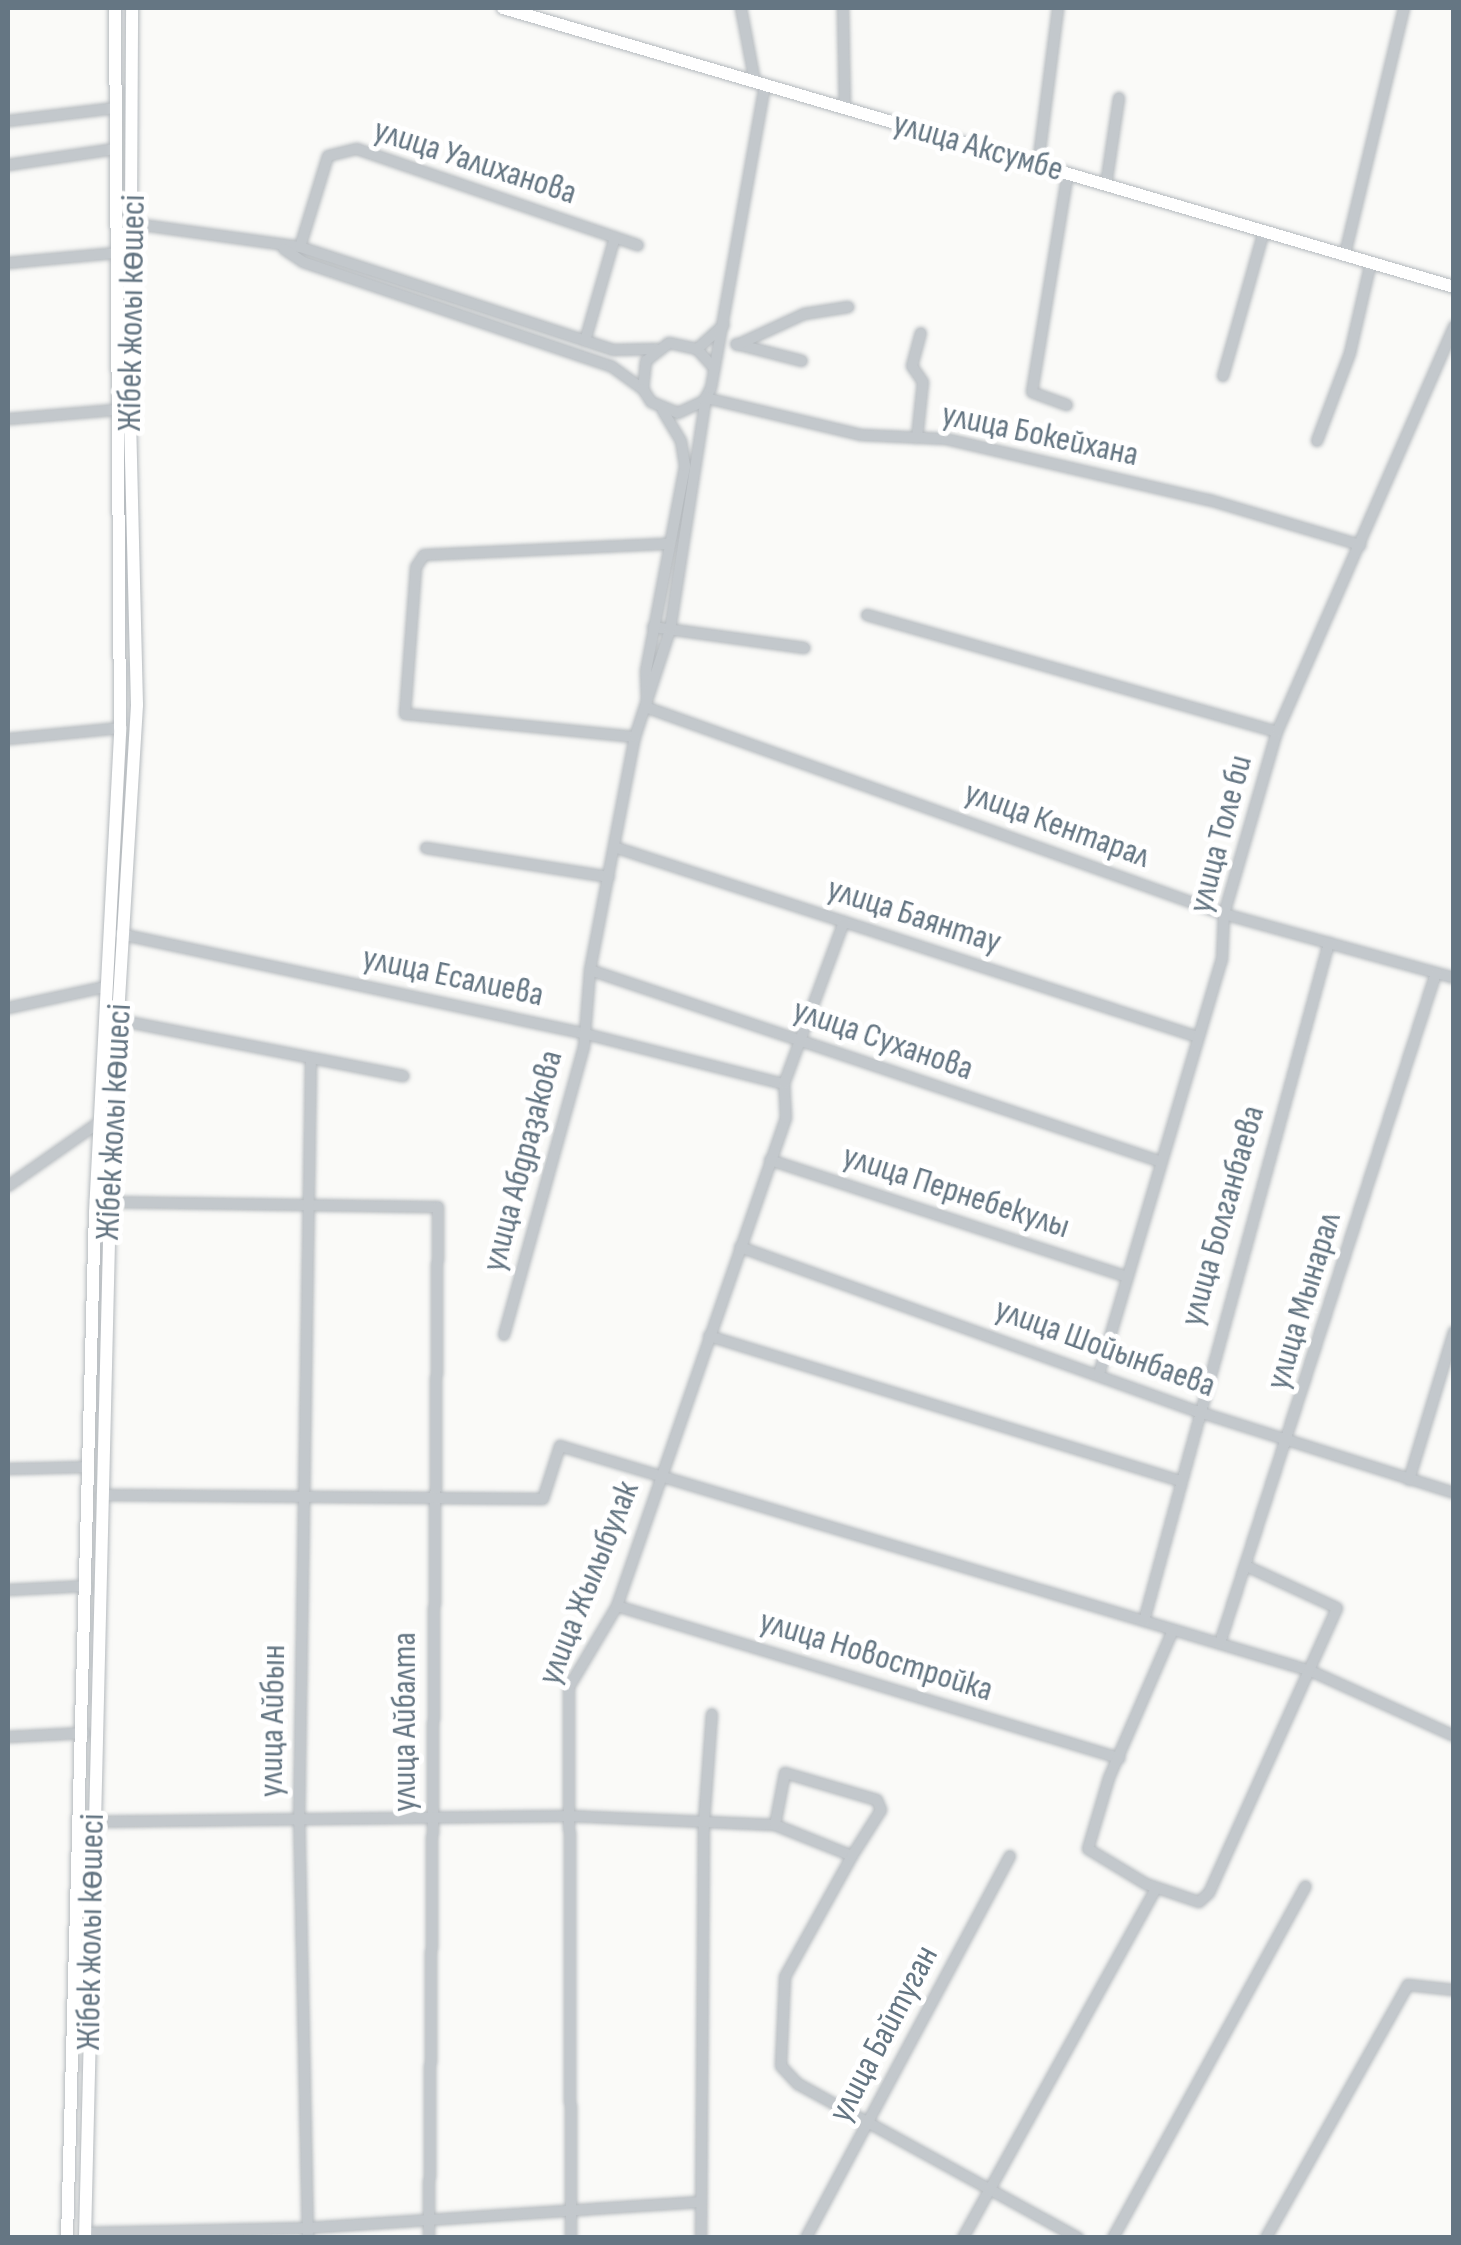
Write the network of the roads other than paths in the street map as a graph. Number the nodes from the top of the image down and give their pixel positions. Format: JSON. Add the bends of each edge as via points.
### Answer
{"nodes":[{"id":1,"x":115,"y":8,"type":"edge"},
{"id":2,"x":132,"y":8,"type":"edge"},
{"id":3,"x":502,"y":8,"type":"edge"},
{"id":4,"x":742,"y":8,"type":"edge"},
{"id":5,"x":842,"y":8,"type":"edge"},
{"id":6,"x":1058,"y":8,"type":"edge"},
{"id":7,"x":1404,"y":8,"type":"edge"},
{"id":8,"x":760,"y":84,"type":"junction"},
{"id":9,"x":1119,"y":98,"type":"dead end"},
{"id":10,"x":115,"y":108,"type":"junction"},
{"id":11,"x":845,"y":108,"type":"junction"},
{"id":12,"x":8,"y":121,"type":"edge"},
{"id":13,"x":115,"y":148,"type":"junction"},
{"id":14,"x":1038,"y":164,"type":"junction"},
{"id":15,"x":8,"y":165,"type":"edge"},
{"id":16,"x":1068,"y":174,"type":"junction"},
{"id":17,"x":1106,"y":184,"type":"junction"},
{"id":18,"x":135,"y":224,"type":"junction"},
{"id":19,"x":1264,"y":231,"type":"junction"},
{"id":20,"x":615,"y":237,"type":"junction"},
{"id":21,"x":638,"y":245,"type":"dead end"},
{"id":22,"x":300,"y":247,"type":"junction"},
{"id":23,"x":283,"y":248,"type":"junction"},
{"id":24,"x":115,"y":253,"type":"junction"},
{"id":25,"x":1345,"y":254,"type":"junction"},
{"id":26,"x":1371,"y":262,"type":"junction"},
{"id":27,"x":8,"y":263,"type":"edge"},
{"id":28,"x":1454,"y":287,"type":"edge"},
{"id":29,"x":848,"y":307,"type":"dead end"},
{"id":30,"x":724,"y":324,"type":"junction"},
{"id":31,"x":1454,"y":326,"type":"edge"},
{"id":32,"x":921,"y":333,"type":"dead end"},
{"id":33,"x":585,"y":341,"type":"junction"},
{"id":34,"x":721,"y":341,"type":"junction"},
{"id":35,"x":737,"y":344,"type":"junction"},
{"id":36,"x":698,"y":349,"type":"junction"},
{"id":37,"x":656,"y":350,"type":"junction"},
{"id":38,"x":802,"y":361,"type":"dead end"},
{"id":39,"x":714,"y":368,"type":"junction"},
{"id":40,"x":1222,"y":376,"type":"dead end"},
{"id":41,"x":644,"y":390,"type":"junction"},
{"id":42,"x":706,"y":398,"type":"junction"},
{"id":43,"x":1067,"y":405,"type":"dead end"},
{"id":44,"x":116,"y":410,"type":"junction"},
{"id":45,"x":663,"y":411,"type":"junction"},
{"id":46,"x":8,"y":419,"type":"edge"},
{"id":47,"x":917,"y":438,"type":"junction"},
{"id":48,"x":1317,"y":441,"type":"dead end"},
{"id":49,"x":670,"y":544,"type":"junction"},
{"id":50,"x":1360,"y":545,"type":"junction"},
{"id":51,"x":867,"y":614,"type":"dead end"},
{"id":52,"x":653,"y":627,"type":"junction"},
{"id":53,"x":670,"y":630,"type":"junction"},
{"id":54,"x":804,"y":648,"type":"dead end"},
{"id":55,"x":648,"y":708,"type":"junction"},
{"id":56,"x":120,"y":728,"type":"junction"},
{"id":57,"x":1277,"y":732,"type":"junction"},
{"id":58,"x":635,"y":737,"type":"junction"},
{"id":59,"x":8,"y":738,"type":"edge"},
{"id":60,"x":426,"y":848,"type":"dead end"},
{"id":61,"x":614,"y":848,"type":"junction"},
{"id":62,"x":608,"y":876,"type":"junction"},
{"id":63,"x":1224,"y":914,"type":"junction"},
{"id":64,"x":844,"y":922,"type":"junction"},
{"id":65,"x":109,"y":933,"type":"junction"},
{"id":66,"x":125,"y":935,"type":"junction"},
{"id":67,"x":1329,"y":944,"type":"junction"},
{"id":68,"x":590,"y":970,"type":"junction"},
{"id":69,"x":1436,"y":973,"type":"junction"},
{"id":70,"x":1454,"y":978,"type":"edge"},
{"id":71,"x":104,"y":988,"type":"junction"},
{"id":72,"x":8,"y":1008,"type":"edge"},
{"id":73,"x":118,"y":1020,"type":"junction"},
{"id":74,"x":582,"y":1032,"type":"junction"},
{"id":75,"x":1198,"y":1038,"type":"junction"},
{"id":76,"x":803,"y":1042,"type":"junction"},
{"id":77,"x":311,"y":1061,"type":"junction"},
{"id":78,"x":404,"y":1076,"type":"dead end"},
{"id":79,"x":784,"y":1084,"type":"junction"},
{"id":80,"x":98,"y":1123,"type":"junction"},
{"id":81,"x":770,"y":1160,"type":"junction"},
{"id":82,"x":1159,"y":1161,"type":"junction"},
{"id":83,"x":8,"y":1186,"type":"edge"},
{"id":84,"x":109,"y":1202,"type":"junction"},
{"id":85,"x":309,"y":1204,"type":"junction"},
{"id":86,"x":740,"y":1247,"type":"junction"},
{"id":87,"x":1125,"y":1276,"type":"junction"},
{"id":88,"x":1454,"y":1332,"type":"edge"},
{"id":89,"x":504,"y":1335,"type":"dead end"},
{"id":90,"x":709,"y":1336,"type":"junction"},
{"id":91,"x":1099,"y":1374,"type":"junction"},
{"id":92,"x":1196,"y":1412,"type":"junction"},
{"id":93,"x":1289,"y":1441,"type":"junction"},
{"id":94,"x":89,"y":1467,"type":"junction"},
{"id":95,"x":8,"y":1470,"type":"edge"},
{"id":96,"x":661,"y":1477,"type":"junction"},
{"id":97,"x":1409,"y":1480,"type":"junction"},
{"id":98,"x":1181,"y":1481,"type":"junction"},
{"id":99,"x":1454,"y":1493,"type":"edge"},
{"id":100,"x":101,"y":1495,"type":"junction"},
{"id":101,"x":303,"y":1500,"type":"junction"},
{"id":102,"x":434,"y":1500,"type":"junction"},
{"id":103,"x":1246,"y":1566,"type":"junction"},
{"id":104,"x":87,"y":1586,"type":"junction"},
{"id":105,"x":8,"y":1590,"type":"edge"},
{"id":106,"x":618,"y":1606,"type":"junction"},
{"id":107,"x":1144,"y":1621,"type":"junction"},
{"id":108,"x":1173,"y":1630,"type":"junction"},
{"id":109,"x":1220,"y":1644,"type":"junction"},
{"id":110,"x":1311,"y":1671,"type":"junction"},
{"id":111,"x":712,"y":1714,"type":"dead end"},
{"id":112,"x":84,"y":1733,"type":"junction"},
{"id":113,"x":1454,"y":1736,"type":"edge"},
{"id":114,"x":8,"y":1737,"type":"edge"},
{"id":115,"x":1119,"y":1758,"type":"junction"},
{"id":116,"x":567,"y":1816,"type":"junction"},
{"id":117,"x":432,"y":1820,"type":"junction"},
{"id":118,"x":88,"y":1822,"type":"junction"},
{"id":119,"x":300,"y":1822,"type":"junction"},
{"id":120,"x":704,"y":1822,"type":"junction"},
{"id":121,"x":774,"y":1825,"type":"junction"},
{"id":122,"x":852,"y":1856,"type":"junction"},
{"id":123,"x":1010,"y":1856,"type":"dead end"},
{"id":124,"x":1306,"y":1886,"type":"dead end"},
{"id":125,"x":1156,"y":1888,"type":"junction"},
{"id":126,"x":1454,"y":1990,"type":"edge"},
{"id":127,"x":868,"y":2124,"type":"junction"},
{"id":128,"x":989,"y":2188,"type":"junction"},
{"id":129,"x":701,"y":2202,"type":"junction"},
{"id":130,"x":571,"y":2210,"type":"junction"},
{"id":131,"x":430,"y":2218,"type":"junction"},
{"id":132,"x":308,"y":2233,"type":"edge"},
{"id":133,"x":216,"y":2234,"type":"edge"},
{"id":134,"x":85,"y":2235,"type":"edge"},
{"id":135,"x":67,"y":2238,"type":"edge"},
{"id":136,"x":429,"y":2238,"type":"edge"},
{"id":137,"x":571,"y":2238,"type":"edge"},
{"id":138,"x":701,"y":2238,"type":"edge"},
{"id":139,"x":806,"y":2238,"type":"edge"},
{"id":140,"x":964,"y":2238,"type":"edge"},
{"id":141,"x":1078,"y":2238,"type":"edge"},
{"id":142,"x":1113,"y":2238,"type":"edge"},
{"id":143,"x":1266,"y":2238,"type":"edge"}],
"edges":[{"from":1,"to":10,"type":"main road","name":"Жібек жолы көшесі"},
{"from":2,"to":18,"type":"main road","name":"Жібек жолы көшесі"},
{"from":3,"to":8,"type":"main road","name":"улица Аксумбе"},
{"from":4,"to":8,"type":"street"},
{"from":5,"to":11,"type":"street"},
{"from":6,"to":14,"type":"street"},
{"from":7,"to":25,"type":"street"},
{"from":8,"to":11,"type":"main road","name":"улица Аксумбе"},
{"from":8,"to":30,"type":"street"},
{"from":9,"to":17,"type":"street"},
{"from":10,"to":12,"type":"street"},
{"from":10,"to":13,"type":"main road","name":"Жібек жолы көшесі"},
{"from":11,"to":14,"type":"main road","name":"улица Аксумбе"},
{"from":13,"to":15,"type":"street"},
{"from":13,"to":24,"type":"main road","name":"Жібек жолы көшесі"},
{"from":14,"to":16,"type":"main road","name":"улица Аксумбе"},
{"from":16,"to":17,"type":"main road","name":"улица Аксумбе"},
{"from":16,"to":43,"type":"street","via":[[1032,392]]},
{"from":17,"to":19,"type":"main road","name":"улица Аксумбе"},
{"from":18,"to":23,"type":"street"},
{"from":18,"to":66,"type":"main road","name":"Жібек жолы көшесі","via":[[130,408],[137,705]]},
{"from":19,"to":25,"type":"main road","name":"улица Аксумбе"},
{"from":19,"to":40,"type":"street"},
{"from":20,"to":21,"type":"street","name":"улица Уалиханова"},
{"from":20,"to":22,"type":"street","name":"улица Уалиханова","via":[[357,149],[328,156]]},
{"from":20,"to":33,"type":"street"},
{"from":22,"to":23,"type":"street"},
{"from":22,"to":33,"type":"street"},
{"from":23,"to":41,"type":"street","via":[[303,262],[611,366]]},
{"from":24,"to":27,"type":"street"},
{"from":24,"to":44,"type":"main road","name":"Жібек жолы көшесі"},
{"from":25,"to":26,"type":"main road","name":"улица Аксумбе"},
{"from":26,"to":28,"type":"main road","name":"улица Аксумбе"},
{"from":26,"to":48,"type":"street","via":[[1350,353]]},
{"from":29,"to":35,"type":"street","via":[[804,314]]},
{"from":30,"to":34,"type":"street"},
{"from":30,"to":36,"type":"street"},
{"from":31,"to":50,"type":"street","name":"улица Толе би"},
{"from":32,"to":47,"type":"street","via":[[912,366],[923,382]]},
{"from":33,"to":37,"type":"street","via":[[613,350]]},
{"from":34,"to":35,"type":"street"},
{"from":34,"to":39,"type":"street"},
{"from":35,"to":38,"type":"street"},
{"from":36,"to":37,"type":"street","via":[[669,343]]},
{"from":36,"to":39,"type":"street"},
{"from":37,"to":41,"type":"street","via":[[642,375]]},
{"from":39,"to":42,"type":"street"},
{"from":41,"to":45,"type":"street"},
{"from":42,"to":45,"type":"street","via":[[692,410]]},
{"from":42,"to":47,"type":"street","name":"улица Бокейхана","via":[[862,434]]},
{"from":42,"to":53,"type":"street","name":"улица Абдразакова"},
{"from":44,"to":46,"type":"street"},
{"from":44,"to":56,"type":"main road","name":"Жібек жолы көшесі"},
{"from":45,"to":49,"type":"street","name":"улица Абдразакова","via":[[681,441],[686,466]]},
{"from":47,"to":50,"type":"street","name":"улица Бокейхана","via":[[1209,500]]},
{"from":49,"to":52,"type":"street","name":"улица Абдразакова"},
{"from":49,"to":58,"type":"street","via":[[424,555],[416,567],[405,714]]},
{"from":50,"to":57,"type":"street","name":"улица Толе би"},
{"from":51,"to":57,"type":"street"},
{"from":52,"to":53,"type":"street"},
{"from":52,"to":55,"type":"street","name":"улица Абдразакова"},
{"from":53,"to":54,"type":"street"},
{"from":53,"to":55,"type":"street","name":"улица Абдразакова"},
{"from":55,"to":58,"type":"street","name":"улица Абдразакова"},
{"from":55,"to":63,"type":"street","name":"улица Кентарал"},
{"from":56,"to":59,"type":"street"},
{"from":56,"to":65,"type":"main road","name":"Жібек жолы көшесі"},
{"from":57,"to":63,"type":"street","name":"улица Толе би"},
{"from":58,"to":61,"type":"street","name":"улица Абдразакова"},
{"from":60,"to":62,"type":"street"},
{"from":61,"to":62,"type":"street","name":"улица Абдразакова"},
{"from":61,"to":64,"type":"street","name":"улица Баянтау"},
{"from":62,"to":68,"type":"street","name":"улица Абдразакова"},
{"from":63,"to":67,"type":"street","name":"улица Кентарал"},
{"from":63,"to":75,"type":"street","name":"улица Толе би","via":[[1222,960]]},
{"from":64,"to":75,"type":"street","name":"улица Баянтау"},
{"from":64,"to":76,"type":"street","name":"улица Жылыбулак"},
{"from":65,"to":66,"type":"street","name":"улица Есалиева"},
{"from":65,"to":71,"type":"main road","name":"Жібек жолы көшесі"},
{"from":66,"to":73,"type":"main road","name":"Жібек жолы көшесі"},
{"from":66,"to":74,"type":"street","name":"улица Есалиева"},
{"from":67,"to":69,"type":"street","name":"улица Кентарал"},
{"from":67,"to":92,"type":"street","name":"улица Болганбаева"},
{"from":68,"to":74,"type":"street","name":"улица Абдразакова"},
{"from":68,"to":76,"type":"street","name":"улица Суханова"},
{"from":69,"to":70,"type":"street","name":"улица Кентарал"},
{"from":69,"to":93,"type":"street","name":"улица Мынарал"},
{"from":71,"to":72,"type":"street"},
{"from":71,"to":80,"type":"main road","name":"Жібек жолы көшесі"},
{"from":73,"to":77,"type":"street"},
{"from":73,"to":84,"type":"main road","name":"Жібек жолы көшесі"},
{"from":74,"to":79,"type":"street","name":"улица Есалиева"},
{"from":74,"to":89,"type":"street","name":"улица Абдразакова","via":[[584,1048]]},
{"from":75,"to":82,"type":"street","name":"улица Толе би"},
{"from":76,"to":79,"type":"street","name":"улица Жылыбулак"},
{"from":76,"to":82,"type":"street","name":"улица Суханова"},
{"from":77,"to":78,"type":"street"},
{"from":77,"to":85,"type":"street","name":"улица Айбын"},
{"from":79,"to":81,"type":"street","name":"улица Жылыбулак","via":[[786,1118]]},
{"from":80,"to":83,"type":"street"},
{"from":80,"to":94,"type":"main road","name":"Жібек жолы көшесі"},
{"from":81,"to":86,"type":"street","name":"улица Жылыбулак"},
{"from":81,"to":87,"type":"street","name":"улица Пернебекулы"},
{"from":82,"to":87,"type":"street","name":"улица Толе би"},
{"from":84,"to":85,"type":"street"},
{"from":84,"to":100,"type":"main road","name":"Жібек жолы көшесі"},
{"from":85,"to":101,"type":"street","name":"улица Айбын"},
{"from":85,"to":102,"type":"street","name":"улица Айбалта","via":[[438,1207]]},
{"from":86,"to":90,"type":"street","name":"улица Жылыбулак"},
{"from":86,"to":91,"type":"street","name":"улица Шойынбаева"},
{"from":87,"to":91,"type":"street","name":"улица Толе би"},
{"from":88,"to":97,"type":"street"},
{"from":90,"to":96,"type":"street","name":"улица Жылыбулак"},
{"from":90,"to":98,"type":"street"},
{"from":91,"to":92,"type":"street","name":"улица Шойынбаева"},
{"from":92,"to":93,"type":"street","name":"улица Шойынбаева"},
{"from":92,"to":98,"type":"street","name":"улица Болганбаева"},
{"from":93,"to":97,"type":"street","name":"улица Шойынбаева"},
{"from":93,"to":103,"type":"street","name":"улица Мынарал"},
{"from":94,"to":95,"type":"street"},
{"from":94,"to":104,"type":"main road","name":"Жібек жолы көшесі"},
{"from":96,"to":102,"type":"street","via":[[560,1446],[543,1499]]},
{"from":96,"to":106,"type":"street","name":"улица Жылыбулак"},
{"from":96,"to":107,"type":"street"},
{"from":97,"to":99,"type":"street","name":"улица Шойынбаева"},
{"from":98,"to":107,"type":"street","name":"улица Болганбаева"},
{"from":100,"to":101,"type":"street"},
{"from":100,"to":118,"type":"main road","name":"Жібек жолы көшесі"},
{"from":101,"to":102,"type":"street"},
{"from":101,"to":119,"type":"street","name":"улица Айбын"},
{"from":102,"to":117,"type":"street","name":"улица Айбалта"},
{"from":103,"to":109,"type":"street","name":"улица Мынарал"},
{"from":103,"to":110,"type":"street","via":[[1337,1608]]},
{"from":104,"to":105,"type":"street"},
{"from":104,"to":112,"type":"main road","name":"Жібек жолы көшесі"},
{"from":106,"to":115,"type":"street","name":"улица Новостройка"},
{"from":106,"to":116,"type":"street","name":"улица Жылыбулак","via":[[569,1687]]},
{"from":107,"to":108,"type":"street"},
{"from":108,"to":109,"type":"street"},
{"from":108,"to":115,"type":"street"},
{"from":109,"to":110,"type":"street"},
{"from":110,"to":113,"type":"street"},
{"from":110,"to":125,"type":"street","via":[[1209,1893],[1199,1902]]},
{"from":111,"to":120,"type":"street"},
{"from":112,"to":114,"type":"street"},
{"from":112,"to":118,"type":"main road","name":"Жібек жолы көшесі"},
{"from":115,"to":125,"type":"street","via":[[1088,1849]]},
{"from":116,"to":117,"type":"street"},
{"from":116,"to":120,"type":"street"},
{"from":116,"to":130,"type":"street","name":"улица Жылыбулак"},
{"from":117,"to":119,"type":"street"},
{"from":117,"to":131,"type":"street","name":"улица Айбалта"},
{"from":118,"to":119,"type":"street"},
{"from":118,"to":134,"type":"main road","name":"Жібек жолы көшесі"},
{"from":118,"to":135,"type":"main road","name":"Жібек жолы көшесі"},
{"from":119,"to":132,"type":"street","name":"улица Айбын"},
{"from":120,"to":121,"type":"street"},
{"from":120,"to":129,"type":"street"},
{"from":121,"to":122,"type":"street"},
{"from":121,"to":122,"type":"street","via":[[785,1773],[877,1800],[880,1810]]},
{"from":122,"to":127,"type":"street","via":[[784,1978],[779,2057],[791,2080]]},
{"from":123,"to":127,"type":"street","name":"улица Байтуган"},
{"from":124,"to":142,"type":"street"},
{"from":125,"to":128,"type":"street"},
{"from":126,"to":143,"type":"street","via":[[1408,1985]]},
{"from":127,"to":128,"type":"street"},
{"from":127,"to":139,"type":"street","name":"улица Байтуган"},
{"from":128,"to":140,"type":"street"},
{"from":128,"to":141,"type":"street"},
{"from":129,"to":130,"type":"street"},
{"from":129,"to":138,"type":"street"},
{"from":130,"to":131,"type":"street"},
{"from":130,"to":137,"type":"street","name":"улица Жылыбулак"},
{"from":131,"to":132,"type":"street"},
{"from":131,"to":136,"type":"street","name":"улица Айбалта"},
{"from":132,"to":133,"type":"street"},
{"from":133,"to":134,"type":"street"}]}
